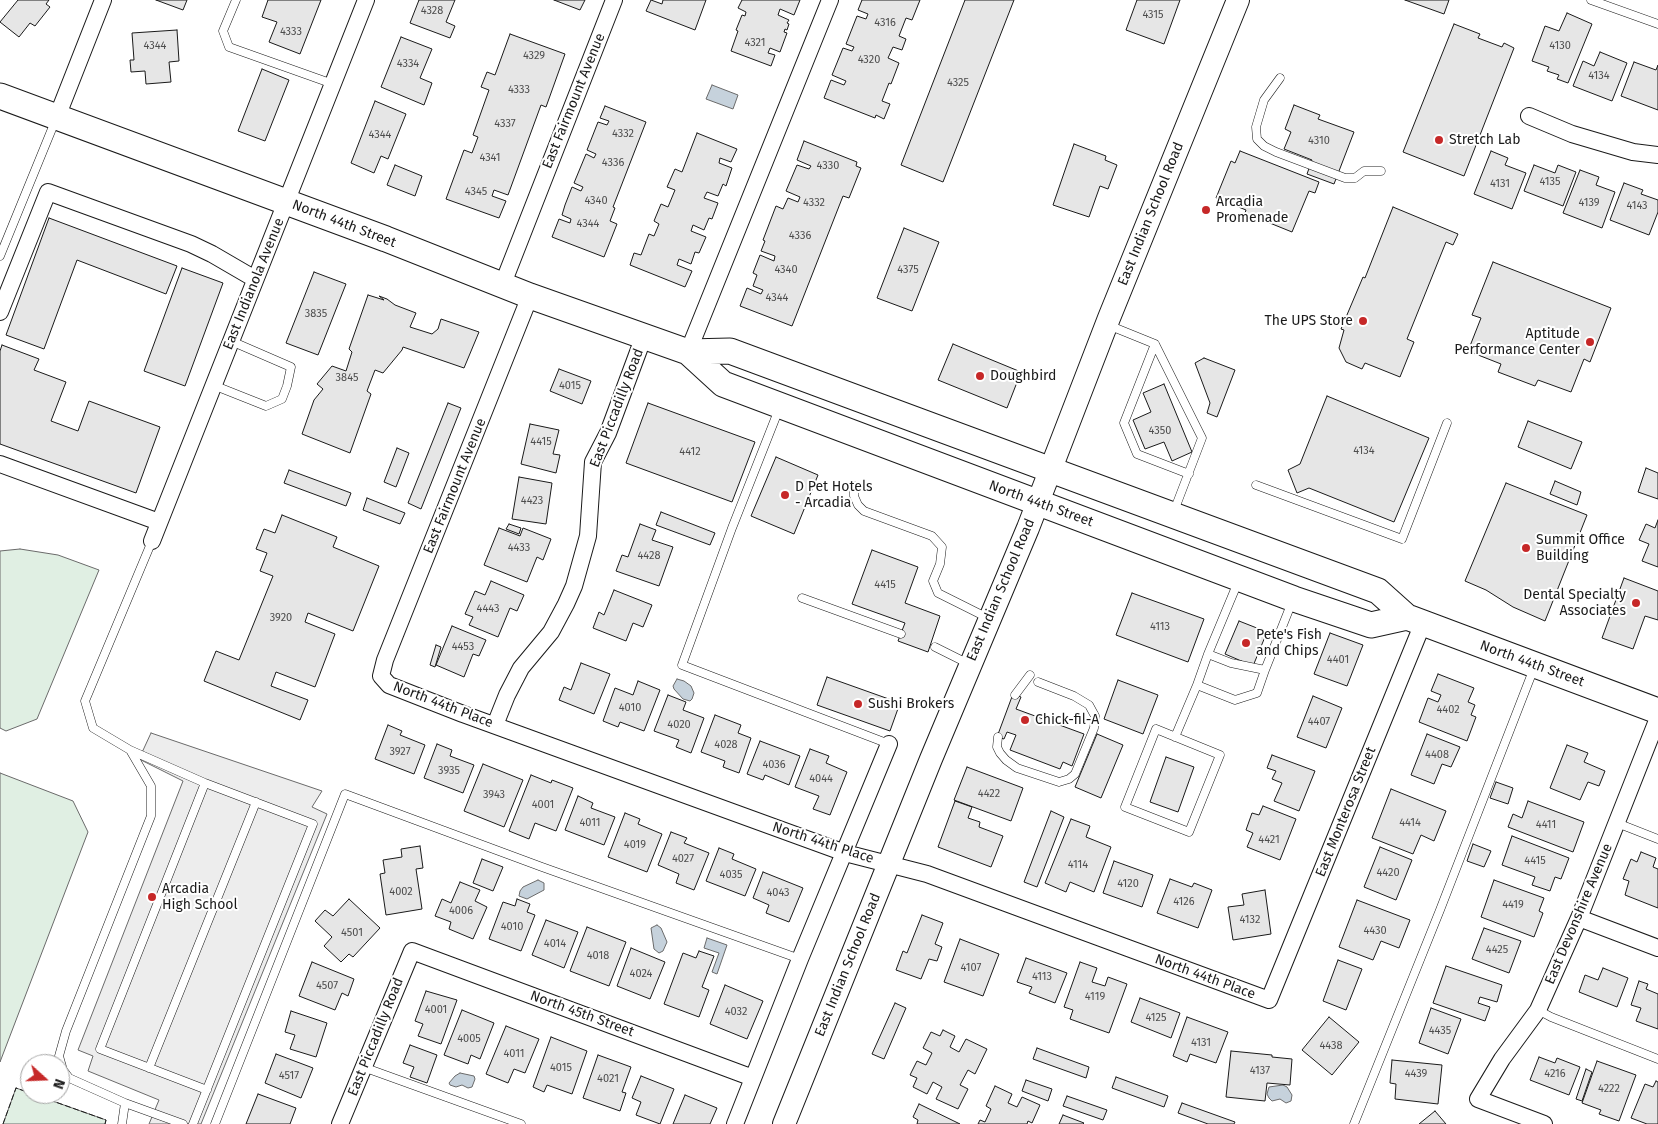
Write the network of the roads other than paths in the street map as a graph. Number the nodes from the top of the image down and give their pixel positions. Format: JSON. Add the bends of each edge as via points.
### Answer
{"nodes":[{"id":1,"x":103,"y":0,"type":"edge"},
{"id":2,"x":236,"y":0,"type":"edge"},
{"id":3,"x":366,"y":0,"type":"edge"},
{"id":4,"x":614,"y":0,"type":"edge"},
{"id":5,"x":830,"y":0,"type":"edge"},
{"id":6,"x":1238,"y":0,"type":"edge"},
{"id":7,"x":1591,"y":0,"type":"edge"},
{"id":8,"x":1658,"y":24,"type":"edge"},
{"id":9,"x":1280,"y":78,"type":"dead end"},
{"id":10,"x":333,"y":84,"type":"junction"},
{"id":11,"x":0,"y":96,"type":"edge"},
{"id":12,"x":1529,"y":116,"type":"dead end"},
{"id":13,"x":56,"y":117,"type":"junction"},
{"id":14,"x":1658,"y":155,"type":"edge"},
{"id":15,"x":1381,"y":171,"type":"dead end"},
{"id":16,"x":286,"y":202,"type":"junction"},
{"id":17,"x":0,"y":256,"type":"edge"},
{"id":18,"x":255,"y":280,"type":"junction"},
{"id":19,"x":502,"y":286,"type":"junction"},
{"id":20,"x":530,"y":296,"type":"junction"},
{"id":21,"x":0,"y":312,"type":"edge"},
{"id":22,"x":1106,"y":324,"type":"junction"},
{"id":23,"x":644,"y":336,"type":"junction"},
{"id":24,"x":231,"y":341,"type":"junction"},
{"id":25,"x":1155,"y":344,"type":"junction"},
{"id":26,"x":688,"y":352,"type":"junction"},
{"id":27,"x":214,"y":385,"type":"junction"},
{"id":28,"x":780,"y":406,"type":"junction"},
{"id":29,"x":1447,"y":423,"type":"dead end"},
{"id":30,"x":0,"y":464,"type":"edge"},
{"id":31,"x":1050,"y":470,"type":"junction"},
{"id":32,"x":1188,"y":474,"type":"junction"},
{"id":33,"x":1256,"y":484,"type":"dead end"},
{"id":34,"x":854,"y":486,"type":"dead end"},
{"id":35,"x":1037,"y":503,"type":"junction"},
{"id":36,"x":1172,"y":516,"type":"junction"},
{"id":37,"x":159,"y":522,"type":"junction"},
{"id":38,"x":152,"y":541,"type":"joint"},
{"id":39,"x":1240,"y":578,"type":"junction"},
{"id":40,"x":802,"y":598,"type":"dead end"},
{"id":41,"x":1294,"y":599,"type":"junction"},
{"id":42,"x":990,"y":619,"type":"junction"},
{"id":43,"x":1415,"y":620,"type":"junction"},
{"id":44,"x":901,"y":634,"type":"dead end"},
{"id":45,"x":935,"y":647,"type":"dead end"},
{"id":46,"x":1208,"y":654,"type":"junction"},
{"id":47,"x":970,"y":665,"type":"junction"},
{"id":48,"x":1535,"y":665,"type":"junction"},
{"id":49,"x":1265,"y":670,"type":"junction"},
{"id":50,"x":1030,"y":675,"type":"dead end"},
{"id":51,"x":381,"y":676,"type":"joint"},
{"id":52,"x":1038,"y":682,"type":"dead end"},
{"id":53,"x":1197,"y":685,"type":"junction"},
{"id":54,"x":1015,"y":695,"type":"dead end"},
{"id":55,"x":1658,"y":711,"type":"edge"},
{"id":56,"x":1658,"y":718,"type":"edge"},
{"id":57,"x":495,"y":725,"type":"junction"},
{"id":58,"x":998,"y":737,"type":"dead end"},
{"id":59,"x":1175,"y":737,"type":"junction"},
{"id":60,"x":889,"y":744,"type":"joint"},
{"id":61,"x":130,"y":750,"type":"junction"},
{"id":62,"x":205,"y":783,"type":"junction"},
{"id":63,"x":256,"y":802,"type":"junction"},
{"id":64,"x":1616,"y":823,"type":"junction"},
{"id":65,"x":1658,"y":839,"type":"edge"},
{"id":66,"x":845,"y":853,"type":"junction"},
{"id":67,"x":890,"y":864,"type":"junction"},
{"id":68,"x":1579,"y":918,"type":"junction"},
{"id":69,"x":1658,"y":948,"type":"edge"},
{"id":70,"x":412,"y":951,"type":"joint"},
{"id":71,"x":800,"y":959,"type":"junction"},
{"id":72,"x":1269,"y":1000,"type":"joint"},
{"id":73,"x":1538,"y":1010,"type":"junction"},
{"id":74,"x":1658,"y":1059,"type":"edge"},
{"id":75,"x":363,"y":1067,"type":"junction"},
{"id":76,"x":149,"y":1068,"type":"junction"},
{"id":77,"x":753,"y":1078,"type":"junction"},
{"id":78,"x":207,"y":1090,"type":"junction"},
{"id":79,"x":126,"y":1103,"type":"junction"},
{"id":80,"x":122,"y":1124,"type":"edge"},
{"id":81,"x":183,"y":1124,"type":"edge"},
{"id":82,"x":193,"y":1124,"type":"edge"},
{"id":83,"x":215,"y":1124,"type":"edge"},
{"id":84,"x":340,"y":1124,"type":"edge"},
{"id":85,"x":521,"y":1124,"type":"edge"},
{"id":86,"x":734,"y":1124,"type":"edge"},
{"id":87,"x":784,"y":1124,"type":"edge"},
{"id":88,"x":1354,"y":1124,"type":"edge"},
{"id":89,"x":1544,"y":1124,"type":"edge"}],
"edges":[{"from":1,"to":13,"type":"street"},
{"from":2,"to":10,"type":"lane","via":[[223,31],[230,47]]},
{"from":3,"to":10,"type":"street","name":"East Indianola Avenue"},
{"from":4,"to":19,"type":"street","name":"East Fairmount Avenue"},
{"from":5,"to":26,"type":"street"},
{"from":6,"to":22,"type":"main road","name":"East Indian School Road"},
{"from":7,"to":8,"type":"lane"},
{"from":9,"to":15,"type":"lane","via":[[1264,100],[1256,127],[1257,138],[1264,146],[1345,178]]},
{"from":10,"to":16,"type":"street","name":"East Indianola Avenue"},
{"from":11,"to":13,"type":"main road","name":"North 44th Street"},
{"from":12,"to":14,"type":"street","via":[[1572,134],[1633,152]]},
{"from":13,"to":16,"type":"main road","name":"North 44th Street"},
{"from":13,"to":17,"type":"lane"},
{"from":16,"to":18,"type":"street","name":"East Indianola Avenue"},
{"from":16,"to":19,"type":"main road","name":"North 44th Street"},
{"from":18,"to":21,"type":"street","via":[[191,244],[48,192]]},
{"from":18,"to":24,"type":"street","name":"East Indianola Avenue"},
{"from":19,"to":20,"type":"main road","name":"North 44th Street"},
{"from":20,"to":23,"type":"main road","name":"North 44th Street"},
{"from":20,"to":51,"type":"street","name":"East Fairmount Avenue"},
{"from":22,"to":25,"type":"lane"},
{"from":22,"to":31,"type":"main road","name":"East Indian School Road"},
{"from":23,"to":26,"type":"main road","name":"North 44th Street"},
{"from":23,"to":57,"type":"street","name":"East Piccadilly Road","via":[[608,433],[593,462],[588,536],[574,586],[551,632],[521,668]]},
{"from":24,"to":27,"type":"street","name":"East Indianola Avenue"},
{"from":24,"to":27,"type":"lane","via":[[291,367],[282,399],[266,406]]},
{"from":25,"to":32,"type":"lane","via":[[1202,438]]},
{"from":25,"to":32,"type":"lane","via":[[1124,423],[1137,454]]},
{"from":26,"to":28,"type":"main road","name":"North 44th Street","via":[[723,384]]},
{"from":26,"to":31,"type":"main road","name":"North 44th Street","via":[[730,351]]},
{"from":27,"to":37,"type":"street","name":"East Indianola Avenue"},
{"from":28,"to":35,"type":"main road","name":"North 44th Street"},
{"from":28,"to":60,"type":"lane","via":[[682,665]]},
{"from":29,"to":33,"type":"lane","via":[[1402,539]]},
{"from":30,"to":37,"type":"street"},
{"from":31,"to":35,"type":"main road","name":"East Indian School Road"},
{"from":31,"to":36,"type":"main road","name":"North 44th Street"},
{"from":32,"to":36,"type":"lane"},
{"from":34,"to":42,"type":"lane","via":[[854,496],[864,511],[932,536],[942,547],[933,581],[938,593]]},
{"from":35,"to":39,"type":"main road","name":"North 44th Street"},
{"from":35,"to":42,"type":"main road","name":"East Indian School Road"},
{"from":36,"to":43,"type":"main road","name":"North 44th Street","via":[[1378,592]]},
{"from":37,"to":38,"type":"street","name":"East Indianola Avenue"},
{"from":38,"to":61,"type":"lane","via":[[85,701],[93,728]]},
{"from":39,"to":41,"type":"main road","name":"North 44th Street"},
{"from":39,"to":46,"type":"lane"},
{"from":40,"to":44,"type":"lane"},
{"from":41,"to":43,"type":"main road","name":"North 44th Street","via":[[1372,625]]},
{"from":41,"to":49,"type":"lane"},
{"from":42,"to":47,"type":"main road","name":"East Indian School Road"},
{"from":43,"to":48,"type":"main road","name":"North 44th Street"},
{"from":43,"to":72,"type":"street","name":"East Monterosa Street"},
{"from":45,"to":47,"type":"lane"},
{"from":46,"to":49,"type":"lane"},
{"from":46,"to":53,"type":"lane"},
{"from":47,"to":67,"type":"main road","name":"East Indian School Road"},
{"from":48,"to":55,"type":"main road","name":"North 44th Street"},
{"from":48,"to":88,"type":"lane"},
{"from":49,"to":53,"type":"lane","via":[[1257,693],[1235,700]]},
{"from":50,"to":54,"type":"lane"},
{"from":51,"to":57,"type":"street","name":"North 44th Place","via":[[388,685]]},
{"from":52,"to":58,"type":"lane","via":[[1074,696],[1089,706],[1094,716],[1094,728],[1075,774],[1069,780],[1059,782],[1017,768],[1000,753]]},
{"from":53,"to":59,"type":"lane"},
{"from":56,"to":64,"type":"street","name":"East Devonshire Avenue"},
{"from":57,"to":66,"type":"street","name":"North 44th Place"},
{"from":59,"to":59,"type":"lane","via":[[1156,730],[1125,807],[1189,832],[1220,755]]},
{"from":60,"to":66,"type":"street"},
{"from":61,"to":62,"type":"lane"},
{"from":61,"to":79,"type":"lane","via":[[151,786],[151,816],[59,1056],[63,1070],[70,1078]]},
{"from":62,"to":63,"type":"lane"},
{"from":62,"to":76,"type":"lane","via":[[100,1049]]},
{"from":63,"to":76,"type":"lane"},
{"from":63,"to":78,"type":"lane","via":[[313,824]]},
{"from":64,"to":65,"type":"lane"},
{"from":64,"to":68,"type":"street","name":"East Devonshire Avenue"},
{"from":66,"to":67,"type":"street","name":"North 44th Place"},
{"from":66,"to":71,"type":"street"},
{"from":67,"to":72,"type":"street","name":"North 44th Place","via":[[927,874]]},
{"from":67,"to":87,"type":"main road","name":"East Indian School Road"},
{"from":68,"to":69,"type":"street"},
{"from":68,"to":73,"type":"street","name":"East Devonshire Avenue"},
{"from":70,"to":75,"type":"street","name":"East Piccadilly Road"},
{"from":70,"to":77,"type":"street","name":"North 45th Street"},
{"from":71,"to":77,"type":"street"},
{"from":71,"to":83,"type":"lane","via":[[345,794]]},
{"from":73,"to":74,"type":"lane"},
{"from":73,"to":89,"type":"street","name":"East Devonshire Avenue","via":[[1502,1058],[1478,1099]]},
{"from":75,"to":84,"type":"street","name":"East Piccadilly Road"},
{"from":75,"to":85,"type":"lane"},
{"from":76,"to":78,"type":"lane"},
{"from":77,"to":86,"type":"street"},
{"from":78,"to":82,"type":"lane"},
{"from":79,"to":80,"type":"lane"},
{"from":79,"to":81,"type":"lane"}]}
